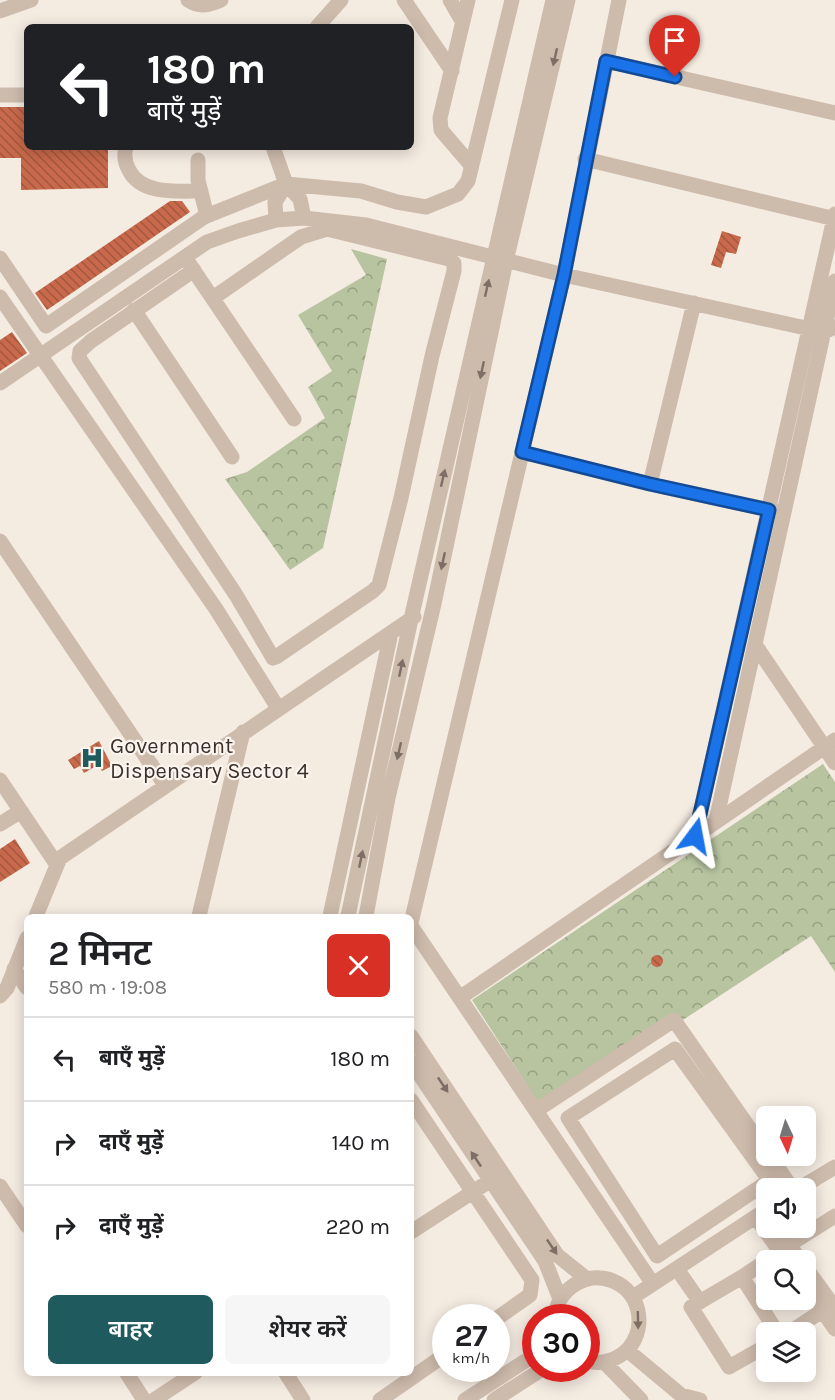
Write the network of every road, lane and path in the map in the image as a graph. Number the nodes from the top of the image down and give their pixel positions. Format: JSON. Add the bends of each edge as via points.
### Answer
{"nodes":[{"id":1,"x":31,"y":0,"type":"edge"},
{"id":2,"x":188,"y":0,"type":"edge"},
{"id":3,"x":221,"y":0,"type":"edge"},
{"id":4,"x":341,"y":0,"type":"edge"},
{"id":5,"x":404,"y":0,"type":"edge"},
{"id":6,"x":450,"y":0,"type":"edge"},
{"id":7,"x":468,"y":0,"type":"edge"},
{"id":8,"x":512,"y":0,"type":"edge"},
{"id":9,"x":553,"y":0,"type":"edge"},
{"id":10,"x":568,"y":0,"type":"edge"},
{"id":11,"x":619,"y":0,"type":"edge"},
{"id":12,"x":0,"y":11,"type":"edge"},
{"id":13,"x":462,"y":21,"type":"junction"},
{"id":14,"x":320,"y":24,"type":"edge"},
{"id":15,"x":606,"y":61,"type":"junction"},
{"id":16,"x":452,"y":71,"type":"junction"},
{"id":17,"x":0,"y":95,"type":"edge"},
{"id":18,"x":24,"y":95,"type":"edge"},
{"id":19,"x":835,"y":113,"type":"edge"},
{"id":20,"x":125,"y":150,"type":"edge"},
{"id":21,"x":274,"y":150,"type":"edge"},
{"id":22,"x":585,"y":159,"type":"junction"},
{"id":23,"x":198,"y":160,"type":"dead end"},
{"id":24,"x":471,"y":165,"type":"junction"},
{"id":25,"x":286,"y":184,"type":"junction"},
{"id":26,"x":201,"y":191,"type":"junction"},
{"id":27,"x":207,"y":216,"type":"junction"},
{"id":28,"x":835,"y":217,"type":"edge"},
{"id":29,"x":304,"y":218,"type":"junction"},
{"id":30,"x":276,"y":220,"type":"junction"},
{"id":31,"x":185,"y":257,"type":"junction"},
{"id":32,"x":0,"y":258,"type":"edge"},
{"id":33,"x":500,"y":259,"type":"junction"},
{"id":34,"x":194,"y":270,"type":"junction"},
{"id":35,"x":564,"y":275,"type":"junction"},
{"id":36,"x":835,"y":281,"type":"edge"},
{"id":37,"x":0,"y":297,"type":"edge"},
{"id":38,"x":213,"y":298,"type":"junction"},
{"id":39,"x":694,"y":303,"type":"junction"},
{"id":40,"x":134,"y":310,"type":"junction"},
{"id":41,"x":823,"y":329,"type":"edge"},
{"id":42,"x":39,"y":356,"type":"junction"},
{"id":43,"x":0,"y":383,"type":"edge"},
{"id":44,"x":294,"y":419,"type":"dead end"},
{"id":45,"x":522,"y":452,"type":"junction"},
{"id":46,"x":232,"y":457,"type":"dead end"},
{"id":47,"x":650,"y":484,"type":"junction"},
{"id":48,"x":769,"y":510,"type":"junction"},
{"id":49,"x":784,"y":513,"type":"junction"},
{"id":50,"x":0,"y":541,"type":"edge"},
{"id":51,"x":236,"y":595,"type":"junction"},
{"id":52,"x":434,"y":604,"type":"junction"},
{"id":53,"x":216,"y":609,"type":"junction"},
{"id":54,"x":411,"y":619,"type":"junction"},
{"id":55,"x":390,"y":633,"type":"junction"},
{"id":56,"x":756,"y":646,"type":"junction"},
{"id":57,"x":278,"y":708,"type":"junction"},
{"id":58,"x":243,"y":732,"type":"junction"},
{"id":59,"x":830,"y":744,"type":"edge"},
{"id":60,"x":835,"y":763,"type":"edge"},
{"id":61,"x":0,"y":780,"type":"edge"},
{"id":62,"x":165,"y":785,"type":"junction"},
{"id":63,"x":21,"y":811,"type":"junction"},
{"id":64,"x":716,"y":821,"type":"junction"},
{"id":65,"x":0,"y":824,"type":"edge"},
{"id":66,"x":695,"y":836,"type":"junction"},
{"id":67,"x":57,"y":865,"type":"junction"},
{"id":68,"x":37,"y":914,"type":"edge"},
{"id":69,"x":199,"y":914,"type":"edge"},
{"id":70,"x":330,"y":914,"type":"edge"},
{"id":71,"x":348,"y":914,"type":"edge"},
{"id":72,"x":366,"y":914,"type":"edge"},
{"id":73,"x":414,"y":914,"type":"edge"},
{"id":74,"x":414,"y":929,"type":"edge"},
{"id":75,"x":24,"y":945,"type":"edge"},
{"id":76,"x":14,"y":969,"type":"junction"},
{"id":77,"x":24,"y":984,"type":"edge"},
{"id":78,"x":0,"y":996,"type":"edge"},
{"id":79,"x":461,"y":997,"type":"junction"},
{"id":80,"x":660,"y":1028,"type":"junction"},
{"id":81,"x":414,"y":1041,"type":"edge"},
{"id":82,"x":675,"y":1048,"type":"junction"},
{"id":83,"x":414,"y":1069,"type":"edge"},
{"id":84,"x":414,"y":1105,"type":"edge"},
{"id":85,"x":537,"y":1110,"type":"junction"},
{"id":86,"x":756,"y":1136,"type":"edge"},
{"id":87,"x":835,"y":1167,"type":"edge"},
{"id":88,"x":496,"y":1176,"type":"junction"},
{"id":89,"x":768,"y":1178,"type":"edge"},
{"id":90,"x":816,"y":1178,"type":"edge"},
{"id":91,"x":0,"y":1186,"type":"edge"},
{"id":92,"x":472,"y":1192,"type":"junction"},
{"id":93,"x":756,"y":1194,"type":"edge"},
{"id":94,"x":835,"y":1216,"type":"edge"},
{"id":95,"x":756,"y":1218,"type":"edge"},
{"id":96,"x":24,"y":1222,"type":"edge"},
{"id":97,"x":414,"y":1230,"type":"edge"},
{"id":98,"x":784,"y":1250,"type":"edge"},
{"id":99,"x":756,"y":1268,"type":"edge"},
{"id":100,"x":677,"y":1269,"type":"junction"},
{"id":101,"x":742,"y":1277,"type":"junction"},
{"id":102,"x":587,"y":1279,"type":"junction"},
{"id":103,"x":653,"y":1284,"type":"junction"},
{"id":104,"x":816,"y":1286,"type":"edge"},
{"id":105,"x":633,"y":1297,"type":"junction"},
{"id":106,"x":816,"y":1297,"type":"edge"},
{"id":107,"x":560,"y":1299,"type":"junction"},
{"id":108,"x":700,"y":1302,"type":"junction"},
{"id":109,"x":559,"y":1304,"type":"edge"},
{"id":110,"x":510,"y":1309,"type":"edge"},
{"id":111,"x":829,"y":1309,"type":"edge"},
{"id":112,"x":771,"y":1322,"type":"edge"},
{"id":113,"x":807,"y":1322,"type":"edge"},
{"id":114,"x":835,"y":1329,"type":"edge"},
{"id":115,"x":627,"y":1350,"type":"junction"},
{"id":116,"x":756,"y":1352,"type":"edge"},
{"id":117,"x":600,"y":1362,"type":"edge"},
{"id":118,"x":603,"y":1362,"type":"junction"},
{"id":119,"x":522,"y":1363,"type":"edge"},
{"id":120,"x":432,"y":1364,"type":"edge"},
{"id":121,"x":129,"y":1376,"type":"edge"},
{"id":122,"x":190,"y":1376,"type":"edge"},
{"id":123,"x":288,"y":1376,"type":"edge"},
{"id":124,"x":522,"y":1382,"type":"edge"},
{"id":125,"x":144,"y":1400,"type":"edge"},
{"id":126,"x":154,"y":1400,"type":"edge"},
{"id":127,"x":303,"y":1400,"type":"edge"},
{"id":128,"x":380,"y":1400,"type":"edge"},
{"id":129,"x":465,"y":1400,"type":"edge"},
{"id":130,"x":494,"y":1400,"type":"edge"},
{"id":131,"x":641,"y":1400,"type":"edge"},
{"id":132,"x":700,"y":1400,"type":"edge"}],
"edges":[{"from":1,"to":12,"type":"street"},
{"from":2,"to":3,"type":"street","via":[[204,6]]},
{"from":4,"to":14,"type":"street"},
{"from":5,"to":16,"type":"street"},
{"from":6,"to":13,"type":"street"},
{"from":7,"to":13,"type":"street"},
{"from":8,"to":24,"type":"street"},
{"from":9,"to":33,"type":"street"},
{"from":10,"to":33,"type":"street","one_way":true},
{"from":11,"to":15,"type":"street"},
{"from":13,"to":16,"type":"street"},
{"from":15,"to":19,"type":"street"},
{"from":15,"to":22,"type":"street"},
{"from":16,"to":24,"type":"street","via":[[440,118],[441,130]]},
{"from":17,"to":18,"type":"street"},
{"from":20,"to":26,"type":"street","via":[[133,178],[145,186]]},
{"from":21,"to":25,"type":"street"},
{"from":22,"to":28,"type":"street"},
{"from":22,"to":35,"type":"street"},
{"from":23,"to":26,"type":"street"},
{"from":24,"to":25,"type":"street","via":[[468,180],[458,194],[426,207],[361,191]]},
{"from":25,"to":27,"type":"street"},
{"from":25,"to":29,"type":"street","via":[[300,199]]},
{"from":25,"to":30,"type":"street","via":[[275,202]]},
{"from":26,"to":27,"type":"street"},
{"from":27,"to":32,"type":"street","via":[[46,326]]},
{"from":28,"to":41,"type":"street"},
{"from":29,"to":30,"type":"street"},
{"from":29,"to":33,"type":"street","via":[[366,225]]},
{"from":30,"to":31,"type":"street","via":[[207,242]]},
{"from":31,"to":34,"type":"street"},
{"from":31,"to":42,"type":"street"},
{"from":33,"to":35,"type":"street"},
{"from":33,"to":52,"type":"street","one_way":true},
{"from":54,"to":33,"type":"street","one_way":true},
{"from":34,"to":38,"type":"street"},
{"from":34,"to":40,"type":"street"},
{"from":35,"to":39,"type":"street"},
{"from":35,"to":45,"type":"street"},
{"from":36,"to":41,"type":"street"},
{"from":37,"to":42,"type":"street"},
{"from":38,"to":44,"type":"street"},
{"from":38,"to":51,"type":"street","via":[[301,237],[327,229],[454,263],[379,585],[273,658]]},
{"from":39,"to":41,"type":"street"},
{"from":39,"to":47,"type":"street"},
{"from":40,"to":46,"type":"street"},
{"from":40,"to":51,"type":"street","via":[[91,341],[80,351],[79,358]]},
{"from":41,"to":48,"type":"street"},
{"from":41,"to":49,"type":"street"},
{"from":42,"to":43,"type":"street"},
{"from":42,"to":53,"type":"street"},
{"from":45,"to":47,"type":"street"},
{"from":45,"to":73,"type":"street"},
{"from":47,"to":48,"type":"street"},
{"from":48,"to":49,"type":"street"},
{"from":48,"to":66,"type":"street"},
{"from":49,"to":56,"type":"street"},
{"from":50,"to":62,"type":"street"},
{"from":51,"to":53,"type":"street"},
{"from":52,"to":54,"type":"street"},
{"from":52,"to":72,"type":"street","one_way":true,"via":[[388,798]]},
{"from":53,"to":57,"type":"street"},
{"from":54,"to":55,"type":"street"},
{"from":71,"to":54,"type":"street","one_way":true},
{"from":55,"to":57,"type":"street"},
{"from":55,"to":70,"type":"street"},
{"from":56,"to":59,"type":"street"},
{"from":56,"to":64,"type":"street"},
{"from":57,"to":58,"type":"street"},
{"from":58,"to":62,"type":"street"},
{"from":58,"to":69,"type":"street"},
{"from":59,"to":60,"type":"street"},
{"from":59,"to":64,"type":"street"},
{"from":61,"to":63,"type":"street"},
{"from":62,"to":67,"type":"street","via":[[60,858]]},
{"from":63,"to":65,"type":"street"},
{"from":63,"to":67,"type":"street"},
{"from":64,"to":66,"type":"street"},
{"from":66,"to":79,"type":"street"},
{"from":67,"to":68,"type":"street"},
{"from":74,"to":79,"type":"street"},
{"from":75,"to":76,"type":"street"},
{"from":76,"to":77,"type":"street"},
{"from":76,"to":78,"type":"street"},
{"from":79,"to":85,"type":"street"},
{"from":80,"to":82,"type":"street"},
{"from":80,"to":85,"type":"street"},
{"from":80,"to":86,"type":"street","via":[[674,1020]]},
{"from":81,"to":88,"type":"street","one_way":true},
{"from":82,"to":89,"type":"street"},
{"from":82,"to":93,"type":"street","via":[[568,1118],[657,1256]]},
{"from":88,"to":83,"type":"street","one_way":true},
{"from":84,"to":92,"type":"street"},
{"from":85,"to":103,"type":"street"},
{"from":87,"to":90,"type":"street"},
{"from":88,"to":92,"type":"street"},
{"from":88,"to":102,"type":"street","one_way":true,"via":[[557,1255]]},
{"from":88,"to":107,"type":"street","via":[[545,1261]]},
{"from":91,"to":96,"type":"street"},
{"from":92,"to":97,"type":"street"},
{"from":92,"to":110,"type":"street","via":[[532,1280],[530,1295]]},
{"from":94,"to":98,"type":"street"},
{"from":95,"to":100,"type":"street"},
{"from":99,"to":101,"type":"street"},
{"from":100,"to":103,"type":"street"},
{"from":100,"to":108,"type":"street"},
{"from":101,"to":108,"type":"street"},
{"from":101,"to":112,"type":"street"},
{"from":102,"to":105,"type":"street","via":[[613,1281]]},
{"from":102,"to":107,"type":"street"},
{"from":103,"to":105,"type":"street"},
{"from":104,"to":111,"type":"street"},
{"from":105,"to":115,"type":"street","one_way":true,"via":[[640,1319]]},
{"from":106,"to":111,"type":"street"},
{"from":107,"to":109,"type":"street"},
{"from":108,"to":116,"type":"street","via":[[691,1307],[729,1367]]},
{"from":111,"to":113,"type":"street"},
{"from":111,"to":114,"type":"street"},
{"from":115,"to":118,"type":"street"},
{"from":115,"to":132,"type":"street","via":[[681,1395]]},
{"from":117,"to":118,"type":"street"},
{"from":118,"to":131,"type":"street"},
{"from":119,"to":129,"type":"street"},
{"from":120,"to":128,"type":"street"},
{"from":121,"to":125,"type":"street"},
{"from":122,"to":126,"type":"street"},
{"from":123,"to":127,"type":"street"},
{"from":124,"to":130,"type":"street"}]}
